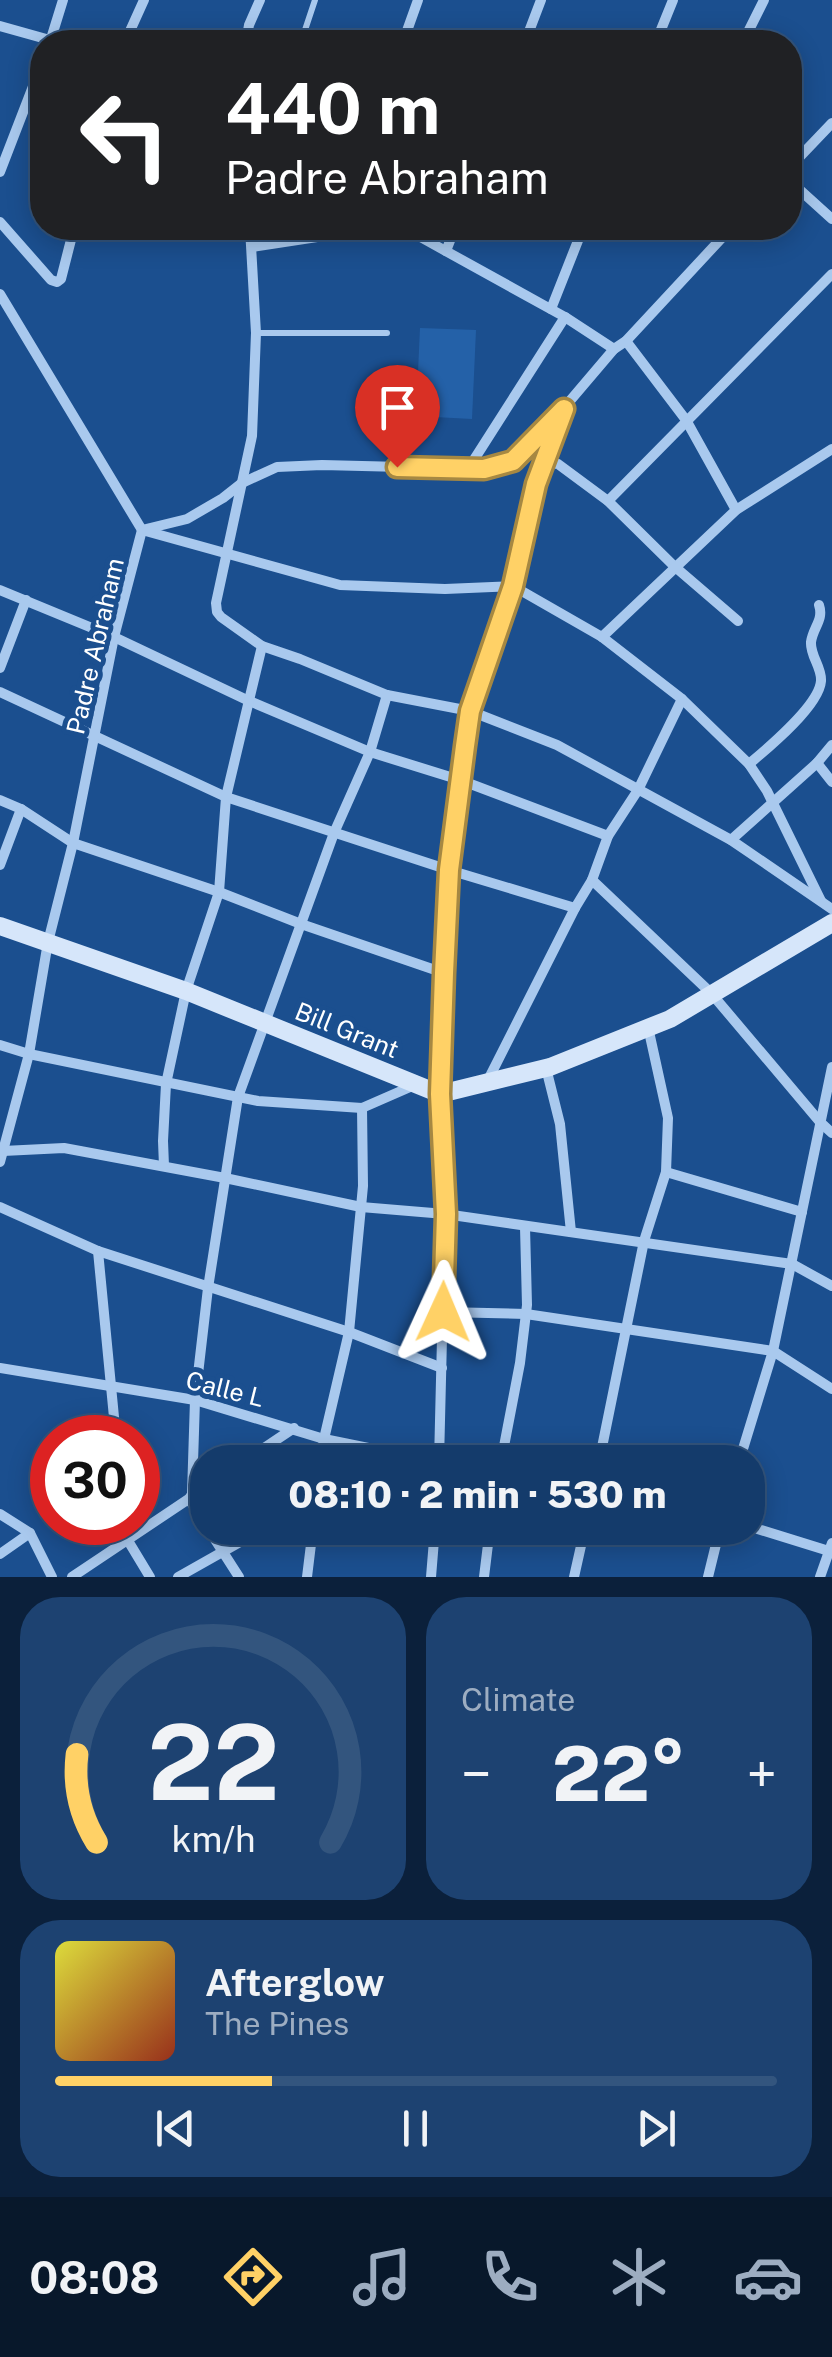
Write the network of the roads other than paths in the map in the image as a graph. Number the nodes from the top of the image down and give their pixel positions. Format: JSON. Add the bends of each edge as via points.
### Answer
{"nodes":[{"id":1,"x":63,"y":0,"type":"edge"},
{"id":2,"x":144,"y":0,"type":"edge"},
{"id":3,"x":260,"y":0,"type":"edge"},
{"id":4,"x":315,"y":0,"type":"edge"},
{"id":5,"x":418,"y":0,"type":"edge"},
{"id":6,"x":542,"y":0,"type":"edge"},
{"id":7,"x":673,"y":0,"type":"edge"},
{"id":8,"x":764,"y":0,"type":"edge"},
{"id":9,"x":0,"y":26,"type":"edge"},
{"id":10,"x":56,"y":30,"type":"edge"},
{"id":11,"x":130,"y":30,"type":"edge"},
{"id":12,"x":248,"y":30,"type":"edge"},
{"id":13,"x":304,"y":30,"type":"edge"},
{"id":14,"x":407,"y":30,"type":"edge"},
{"id":15,"x":530,"y":30,"type":"edge"},
{"id":16,"x":661,"y":30,"type":"edge"},
{"id":17,"x":748,"y":30,"type":"edge"},
{"id":18,"x":30,"y":35,"type":"edge"},
{"id":19,"x":30,"y":94,"type":"edge"},
{"id":20,"x":832,"y":123,"type":"edge"},
{"id":21,"x":802,"y":154,"type":"edge"},
{"id":22,"x":0,"y":172,"type":"edge"},
{"id":23,"x":802,"y":192,"type":"edge"},
{"id":24,"x":832,"y":219,"type":"edge"},
{"id":25,"x":0,"y":222,"type":"edge"},
{"id":26,"x":71,"y":240,"type":"edge"},
{"id":27,"x":251,"y":240,"type":"edge"},
{"id":28,"x":291,"y":240,"type":"edge"},
{"id":29,"x":426,"y":240,"type":"edge"},
{"id":30,"x":450,"y":240,"type":"edge"},
{"id":31,"x":578,"y":240,"type":"edge"},
{"id":32,"x":720,"y":240,"type":"edge"},
{"id":33,"x":252,"y":248,"type":"junction"},
{"id":34,"x":446,"y":251,"type":"junction"},
{"id":35,"x":832,"y":274,"type":"edge"},
{"id":36,"x":0,"y":294,"type":"edge"},
{"id":37,"x":551,"y":309,"type":"junction"},
{"id":38,"x":566,"y":317,"type":"junction"},
{"id":39,"x":256,"y":333,"type":"junction"},
{"id":40,"x":387,"y":333,"type":"dead end"},
{"id":41,"x":626,"y":341,"type":"junction"},
{"id":42,"x":614,"y":349,"type":"junction"},
{"id":43,"x":564,"y":409,"type":"junction"},
{"id":44,"x":686,"y":420,"type":"junction"},
{"id":45,"x":832,"y":450,"type":"edge"},
{"id":46,"x":542,"y":462,"type":"junction"},
{"id":47,"x":468,"y":469,"type":"junction"},
{"id":48,"x":242,"y":483,"type":"junction"},
{"id":49,"x":608,"y":502,"type":"junction"},
{"id":50,"x":736,"y":510,"type":"junction"},
{"id":51,"x":142,"y":530,"type":"junction"},
{"id":52,"x":227,"y":555,"type":"junction"},
{"id":53,"x":674,"y":566,"type":"junction"},
{"id":54,"x":513,"y":586,"type":"junction"},
{"id":55,"x":0,"y":590,"type":"edge"},
{"id":56,"x":26,"y":600,"type":"junction"},
{"id":57,"x":819,"y":604,"type":"dead end"},
{"id":58,"x":738,"y":621,"type":"dead end"},
{"id":59,"x":602,"y":636,"type":"junction"},
{"id":60,"x":114,"y":638,"type":"junction"},
{"id":61,"x":262,"y":646,"type":"junction"},
{"id":62,"x":0,"y":668,"type":"edge"},
{"id":63,"x":0,"y":692,"type":"edge"},
{"id":64,"x":387,"y":695,"type":"junction"},
{"id":65,"x":682,"y":699,"type":"junction"},
{"id":66,"x":248,"y":700,"type":"junction"},
{"id":67,"x":470,"y":711,"type":"junction"},
{"id":68,"x":95,"y":738,"type":"junction"},
{"id":69,"x":832,"y":745,"type":"edge"},
{"id":70,"x":370,"y":752,"type":"junction"},
{"id":71,"x":817,"y":763,"type":"junction"},
{"id":72,"x":749,"y":764,"type":"junction"},
{"id":73,"x":460,"y":780,"type":"junction"},
{"id":74,"x":832,"y":782,"type":"edge"},
{"id":75,"x":638,"y":790,"type":"junction"},
{"id":76,"x":226,"y":797,"type":"junction"},
{"id":77,"x":0,"y":800,"type":"edge"},
{"id":78,"x":772,"y":802,"type":"junction"},
{"id":79,"x":21,"y":809,"type":"junction"},
{"id":80,"x":334,"y":833,"type":"junction"},
{"id":81,"x":608,"y":836,"type":"junction"},
{"id":82,"x":731,"y":840,"type":"junction"},
{"id":83,"x":73,"y":843,"type":"junction"},
{"id":84,"x":0,"y":864,"type":"edge"},
{"id":85,"x":449,"y":870,"type":"junction"},
{"id":86,"x":592,"y":880,"type":"junction"},
{"id":87,"x":219,"y":892,"type":"junction"},
{"id":88,"x":821,"y":901,"type":"junction"},
{"id":89,"x":575,"y":908,"type":"junction"},
{"id":90,"x":832,"y":909,"type":"edge"},
{"id":91,"x":832,"y":922,"type":"edge"},
{"id":92,"x":301,"y":924,"type":"junction"},
{"id":93,"x":0,"y":926,"type":"edge"},
{"id":94,"x":48,"y":942,"type":"junction"},
{"id":95,"x":444,"y":973,"type":"junction"},
{"id":96,"x":186,"y":992,"type":"junction"},
{"id":97,"x":711,"y":993,"type":"junction"},
{"id":98,"x":264,"y":1024,"type":"junction"},
{"id":99,"x":648,"y":1028,"type":"junction"},
{"id":100,"x":0,"y":1045,"type":"edge"},
{"id":101,"x":28,"y":1054,"type":"junction"},
{"id":102,"x":832,"y":1067,"type":"edge"},
{"id":103,"x":546,"y":1068,"type":"junction"},
{"id":104,"x":486,"y":1082,"type":"junction"},
{"id":105,"x":166,"y":1084,"type":"junction"},
{"id":106,"x":417,"y":1084,"type":"junction"},
{"id":107,"x":440,"y":1094,"type":"junction"},
{"id":108,"x":238,"y":1097,"type":"junction"},
{"id":109,"x":362,"y":1108,"type":"junction"},
{"id":110,"x":820,"y":1122,"type":"junction"},
{"id":111,"x":832,"y":1133,"type":"edge"},
{"id":112,"x":1,"y":1156,"type":"edge"},
{"id":113,"x":164,"y":1166,"type":"junction"},
{"id":114,"x":666,"y":1172,"type":"junction"},
{"id":115,"x":225,"y":1178,"type":"junction"},
{"id":116,"x":0,"y":1207,"type":"edge"},
{"id":117,"x":361,"y":1207,"type":"junction"},
{"id":118,"x":802,"y":1212,"type":"junction"},
{"id":119,"x":446,"y":1214,"type":"junction"},
{"id":120,"x":525,"y":1226,"type":"junction"},
{"id":121,"x":571,"y":1232,"type":"junction"},
{"id":122,"x":644,"y":1241,"type":"junction"},
{"id":123,"x":98,"y":1251,"type":"junction"},
{"id":124,"x":792,"y":1264,"type":"junction"},
{"id":125,"x":832,"y":1286,"type":"edge"},
{"id":126,"x":208,"y":1288,"type":"junction"},
{"id":127,"x":443,"y":1312,"type":"junction"},
{"id":128,"x":526,"y":1314,"type":"junction"},
{"id":129,"x":626,"y":1331,"type":"junction"},
{"id":130,"x":348,"y":1332,"type":"junction"},
{"id":131,"x":774,"y":1351,"type":"junction"},
{"id":132,"x":0,"y":1368,"type":"edge"},
{"id":133,"x":442,"y":1368,"type":"junction"},
{"id":134,"x":111,"y":1387,"type":"junction"},
{"id":135,"x":832,"y":1389,"type":"edge"},
{"id":136,"x":195,"y":1400,"type":"junction"},
{"id":137,"x":114,"y":1415,"type":"edge"},
{"id":138,"x":294,"y":1428,"type":"junction"},
{"id":139,"x":324,"y":1438,"type":"junction"},
{"id":140,"x":268,"y":1445,"type":"edge"},
{"id":141,"x":323,"y":1445,"type":"edge"},
{"id":142,"x":358,"y":1445,"type":"edge"},
{"id":143,"x":439,"y":1445,"type":"edge"},
{"id":144,"x":504,"y":1445,"type":"edge"},
{"id":145,"x":603,"y":1445,"type":"edge"},
{"id":146,"x":744,"y":1445,"type":"edge"},
{"id":147,"x":189,"y":1499,"type":"junction"},
{"id":148,"x":0,"y":1514,"type":"edge"},
{"id":149,"x":160,"y":1518,"type":"edge"},
{"id":150,"x":765,"y":1531,"type":"edge"},
{"id":151,"x":30,"y":1534,"type":"joint"},
{"id":152,"x":36,"y":1545,"type":"edge"},
{"id":153,"x":119,"y":1545,"type":"edge"},
{"id":154,"x":131,"y":1545,"type":"edge"},
{"id":155,"x":235,"y":1545,"type":"edge"},
{"id":156,"x":310,"y":1545,"type":"edge"},
{"id":157,"x":434,"y":1545,"type":"edge"},
{"id":158,"x":488,"y":1545,"type":"edge"},
{"id":159,"x":581,"y":1545,"type":"edge"},
{"id":160,"x":716,"y":1545,"type":"edge"},
{"id":161,"x":831,"y":1548,"type":"edge"},
{"id":162,"x":223,"y":1552,"type":"junction"},
{"id":163,"x":0,"y":1554,"type":"edge"},
{"id":164,"x":52,"y":1577,"type":"edge"},
{"id":165,"x":72,"y":1577,"type":"edge"},
{"id":166,"x":150,"y":1577,"type":"edge"},
{"id":167,"x":178,"y":1577,"type":"edge"},
{"id":168,"x":240,"y":1577,"type":"edge"},
{"id":169,"x":307,"y":1577,"type":"edge"},
{"id":170,"x":431,"y":1577,"type":"edge"},
{"id":171,"x":484,"y":1577,"type":"edge"},
{"id":172,"x":574,"y":1577,"type":"edge"},
{"id":173,"x":708,"y":1577,"type":"edge"},
{"id":174,"x":820,"y":1577,"type":"edge"}],
"edges":[{"from":1,"to":10,"type":"street"},
{"from":2,"to":11,"type":"street"},
{"from":3,"to":12,"type":"street"},
{"from":4,"to":13,"type":"lane"},
{"from":5,"to":14,"type":"street"},
{"from":6,"to":15,"type":"street"},
{"from":7,"to":16,"type":"street"},
{"from":8,"to":17,"type":"street"},
{"from":9,"to":18,"type":"street"},
{"from":19,"to":22,"type":"street"},
{"from":20,"to":21,"type":"street"},
{"from":23,"to":24,"type":"street"},
{"from":25,"to":26,"type":"street","via":[[57,282]]},
{"from":27,"to":33,"type":"street"},
{"from":28,"to":33,"type":"street"},
{"from":29,"to":34,"type":"street"},
{"from":30,"to":34,"type":"street"},
{"from":31,"to":37,"type":"street"},
{"from":32,"to":41,"type":"street"},
{"from":33,"to":39,"type":"street"},
{"from":34,"to":37,"type":"street"},
{"from":35,"to":44,"type":"street"},
{"from":36,"to":51,"type":"street"},
{"from":37,"to":38,"type":"street"},
{"from":38,"to":42,"type":"street"},
{"from":38,"to":47,"type":"street"},
{"from":39,"to":40,"type":"lane"},
{"from":39,"to":48,"type":"street","via":[[252,436]]},
{"from":41,"to":42,"type":"street"},
{"from":41,"to":44,"type":"street"},
{"from":42,"to":43,"type":"street"},
{"from":43,"to":46,"type":"street"},
{"from":43,"to":47,"type":"street","name":"Padre Abraham","via":[[513,461]]},
{"from":44,"to":49,"type":"street"},
{"from":44,"to":50,"type":"street"},
{"from":45,"to":50,"type":"street"},
{"from":46,"to":49,"type":"street","via":[[558,464]]},
{"from":46,"to":54,"type":"street"},
{"from":47,"to":48,"type":"street","name":"Padre Abraham","via":[[292,466]]},
{"from":48,"to":51,"type":"street","name":"Padre Abraham","via":[[187,518]]},
{"from":48,"to":52,"type":"street"},
{"from":49,"to":53,"type":"street"},
{"from":50,"to":53,"type":"street"},
{"from":51,"to":52,"type":"street"},
{"from":51,"to":60,"type":"street","name":"Padre Abraham"},
{"from":52,"to":54,"type":"street","via":[[340,585]]},
{"from":52,"to":61,"type":"street","via":[[217,612]]},
{"from":53,"to":58,"type":"street"},
{"from":53,"to":59,"type":"street"},
{"from":54,"to":59,"type":"street"},
{"from":54,"to":67,"type":"street"},
{"from":55,"to":56,"type":"street"},
{"from":56,"to":60,"type":"street"},
{"from":56,"to":62,"type":"street"},
{"from":57,"to":72,"type":"street","via":[[811,646],[819,691],[785,735]]},
{"from":59,"to":65,"type":"street"},
{"from":60,"to":66,"type":"street"},
{"from":60,"to":68,"type":"street","name":"Padre Abraham"},
{"from":61,"to":64,"type":"street"},
{"from":61,"to":66,"type":"street"},
{"from":63,"to":68,"type":"street"},
{"from":64,"to":67,"type":"street"},
{"from":64,"to":70,"type":"street"},
{"from":65,"to":72,"type":"street"},
{"from":65,"to":75,"type":"street"},
{"from":66,"to":70,"type":"street"},
{"from":66,"to":76,"type":"street"},
{"from":67,"to":73,"type":"street"},
{"from":67,"to":75,"type":"street","via":[[557,745]]},
{"from":68,"to":76,"type":"street"},
{"from":68,"to":83,"type":"street","name":"Padre Abraham"},
{"from":69,"to":71,"type":"street"},
{"from":70,"to":73,"type":"street"},
{"from":70,"to":80,"type":"street"},
{"from":71,"to":74,"type":"street"},
{"from":71,"to":78,"type":"street"},
{"from":72,"to":78,"type":"street"},
{"from":73,"to":81,"type":"street"},
{"from":73,"to":85,"type":"street"},
{"from":75,"to":81,"type":"street"},
{"from":75,"to":82,"type":"street"},
{"from":76,"to":80,"type":"street"},
{"from":76,"to":87,"type":"street"},
{"from":77,"to":79,"type":"street"},
{"from":78,"to":82,"type":"street"},
{"from":78,"to":88,"type":"street"},
{"from":79,"to":83,"type":"street"},
{"from":79,"to":84,"type":"street"},
{"from":80,"to":85,"type":"street"},
{"from":80,"to":92,"type":"street"},
{"from":81,"to":86,"type":"street"},
{"from":82,"to":88,"type":"street"},
{"from":83,"to":87,"type":"street"},
{"from":83,"to":94,"type":"street","name":"Padre Abraham"},
{"from":85,"to":89,"type":"street"},
{"from":85,"to":95,"type":"street"},
{"from":86,"to":89,"type":"street"},
{"from":86,"to":97,"type":"street"},
{"from":87,"to":92,"type":"street"},
{"from":87,"to":96,"type":"street"},
{"from":88,"to":90,"type":"street"},
{"from":89,"to":104,"type":"street"},
{"from":91,"to":97,"type":"street"},
{"from":92,"to":95,"type":"street"},
{"from":92,"to":98,"type":"street"},
{"from":93,"to":94,"type":"street","name":"Bill Grant"},
{"from":94,"to":96,"type":"street","name":"Bill Grant"},
{"from":94,"to":101,"type":"street","name":"Padre Abraham"},
{"from":95,"to":107,"type":"street"},
{"from":96,"to":98,"type":"street","name":"Bill Grant"},
{"from":96,"to":105,"type":"street"},
{"from":97,"to":99,"type":"street"},
{"from":97,"to":110,"type":"street"},
{"from":98,"to":106,"type":"street","name":"Bill Grant"},
{"from":98,"to":108,"type":"street"},
{"from":99,"to":103,"type":"street"},
{"from":99,"to":114,"type":"street","via":[[668,1118]]},
{"from":100,"to":101,"type":"street"},
{"from":101,"to":105,"type":"street"},
{"from":101,"to":112,"type":"street","name":"Padre Abraham"},
{"from":102,"to":110,"type":"street"},
{"from":103,"to":104,"type":"street"},
{"from":103,"to":121,"type":"street","via":[[560,1124]]},
{"from":104,"to":107,"type":"street"},
{"from":105,"to":108,"type":"street"},
{"from":105,"to":113,"type":"street"},
{"from":106,"to":107,"type":"street","name":"Bill Grant"},
{"from":106,"to":109,"type":"street"},
{"from":107,"to":119,"type":"street"},
{"from":108,"to":109,"type":"street"},
{"from":108,"to":115,"type":"street"},
{"from":109,"to":117,"type":"street"},
{"from":110,"to":111,"type":"street"},
{"from":110,"to":118,"type":"street"},
{"from":112,"to":113,"type":"street","via":[[64,1148]]},
{"from":113,"to":115,"type":"street"},
{"from":114,"to":118,"type":"street"},
{"from":114,"to":122,"type":"street"},
{"from":115,"to":117,"type":"street"},
{"from":115,"to":126,"type":"street"},
{"from":116,"to":123,"type":"street"},
{"from":117,"to":119,"type":"street"},
{"from":117,"to":130,"type":"street"},
{"from":118,"to":124,"type":"street"},
{"from":119,"to":120,"type":"street"},
{"from":119,"to":127,"type":"street"},
{"from":120,"to":121,"type":"street"},
{"from":120,"to":128,"type":"street"},
{"from":121,"to":122,"type":"street"},
{"from":122,"to":124,"type":"street"},
{"from":122,"to":129,"type":"street"},
{"from":123,"to":126,"type":"street"},
{"from":123,"to":134,"type":"street"},
{"from":124,"to":125,"type":"street"},
{"from":124,"to":131,"type":"street"},
{"from":126,"to":130,"type":"street"},
{"from":126,"to":136,"type":"street"},
{"from":127,"to":128,"type":"street"},
{"from":127,"to":133,"type":"street"},
{"from":128,"to":129,"type":"street"},
{"from":128,"to":144,"type":"street"},
{"from":129,"to":131,"type":"street"},
{"from":129,"to":145,"type":"street"},
{"from":130,"to":133,"type":"street"},
{"from":130,"to":139,"type":"street"},
{"from":131,"to":135,"type":"street"},
{"from":131,"to":146,"type":"street"},
{"from":132,"to":134,"type":"street","name":"Calle L"},
{"from":133,"to":143,"type":"street"},
{"from":134,"to":136,"type":"street","name":"Calle L"},
{"from":134,"to":137,"type":"street"},
{"from":136,"to":138,"type":"street","name":"Calle L"},
{"from":136,"to":147,"type":"street"},
{"from":138,"to":139,"type":"street","name":"Calle L"},
{"from":138,"to":140,"type":"street"},
{"from":139,"to":141,"type":"street"},
{"from":139,"to":142,"type":"street","name":"Calle L"},
{"from":147,"to":149,"type":"street"},
{"from":147,"to":162,"type":"street"},
{"from":148,"to":151,"type":"street"},
{"from":150,"to":161,"type":"street"},
{"from":151,"to":163,"type":"street"},
{"from":152,"to":164,"type":"street"},
{"from":153,"to":165,"type":"street"},
{"from":154,"to":166,"type":"street"},
{"from":155,"to":162,"type":"street"},
{"from":156,"to":169,"type":"street"},
{"from":157,"to":170,"type":"street"},
{"from":158,"to":171,"type":"street"},
{"from":159,"to":172,"type":"street"},
{"from":160,"to":173,"type":"street"},
{"from":161,"to":174,"type":"street"},
{"from":162,"to":167,"type":"street"},
{"from":162,"to":168,"type":"street"}]}
